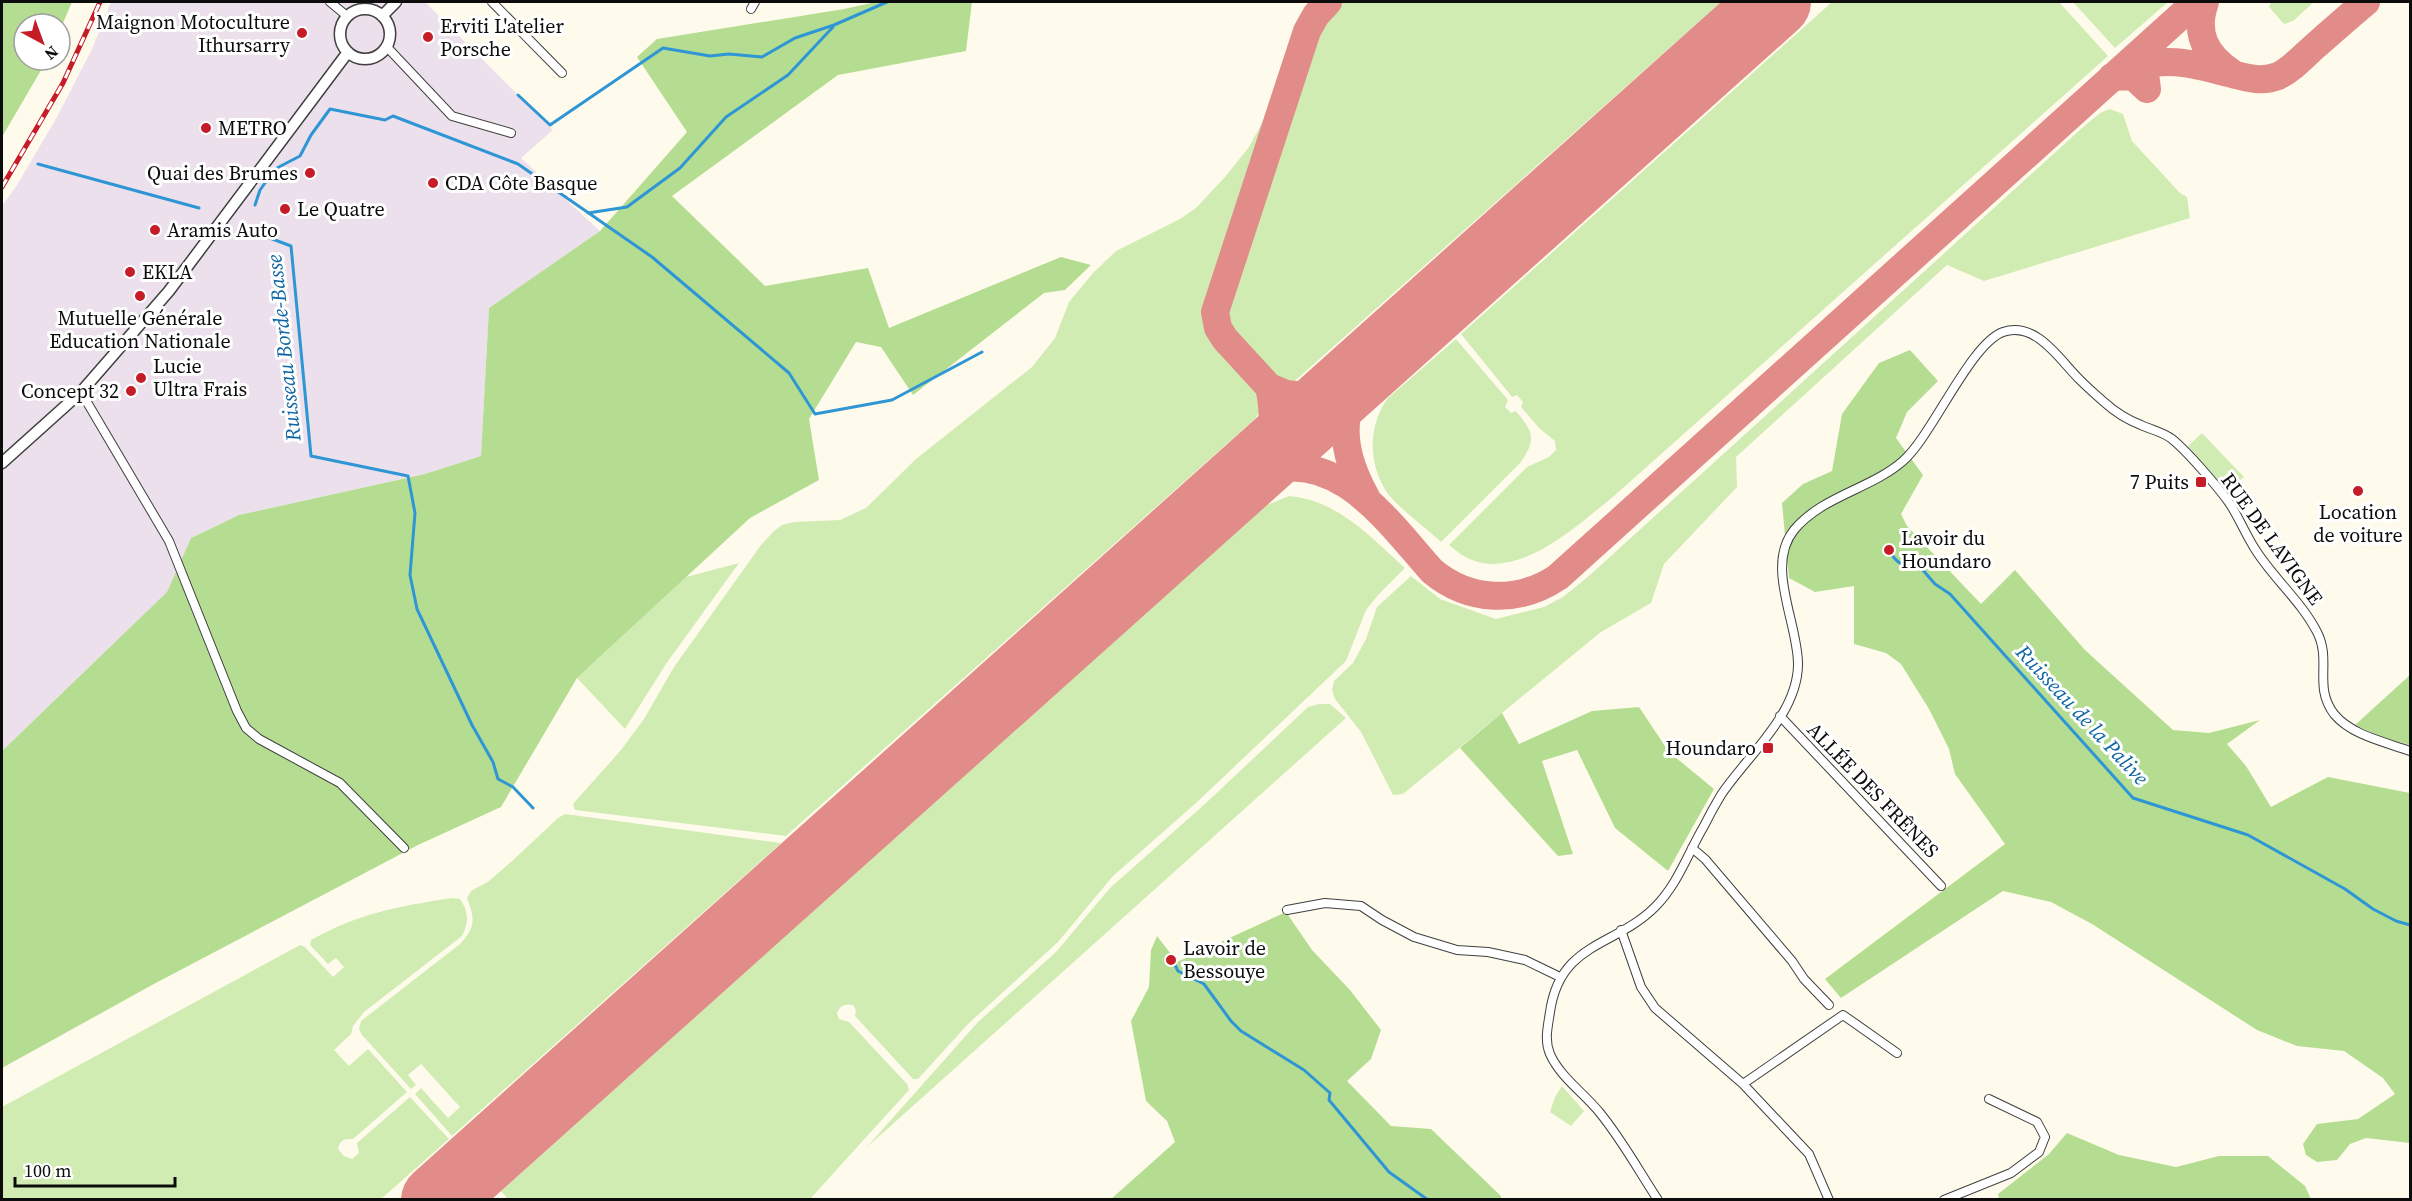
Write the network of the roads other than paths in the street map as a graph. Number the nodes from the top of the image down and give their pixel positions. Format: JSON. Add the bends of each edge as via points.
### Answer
{"nodes":[{"id":1,"x":330,"y":2,"type":"edge"},
{"id":2,"x":396,"y":2,"type":"edge"},
{"id":3,"x":492,"y":2,"type":"edge"},
{"id":4,"x":347,"y":16,"type":"junction"},
{"id":5,"x":382,"y":16,"type":"junction"},
{"id":6,"x":386,"y":46,"type":"junction"},
{"id":7,"x":348,"y":52,"type":"junction"},
{"id":8,"x":562,"y":73,"type":"dead end"},
{"id":9,"x":511,"y":134,"type":"dead end"},
{"id":10,"x":81,"y":392,"type":"junction"},
{"id":11,"x":2,"y":463,"type":"edge"},
{"id":12,"x":1780,"y":716,"type":"junction"},
{"id":13,"x":2410,"y":751,"type":"edge"},
{"id":14,"x":404,"y":848,"type":"dead end"},
{"id":15,"x":1692,"y":849,"type":"junction"},
{"id":16,"x":1941,"y":886,"type":"dead end"},
{"id":17,"x":1287,"y":910,"type":"dead end"},
{"id":18,"x":1621,"y":930,"type":"junction"},
{"id":19,"x":1560,"y":977,"type":"junction"},
{"id":20,"x":1829,"y":1005,"type":"dead end"},
{"id":21,"x":1897,"y":1053,"type":"dead end"},
{"id":22,"x":1743,"y":1084,"type":"junction"},
{"id":23,"x":1989,"y":1099,"type":"dead end"},
{"id":24,"x":1658,"y":1200,"type":"edge"},
{"id":25,"x":1829,"y":1200,"type":"edge"},
{"id":26,"x":1944,"y":1200,"type":"edge"}],
"edges":[{"from":1,"to":4,"type":"street"},
{"from":2,"to":5,"type":"street"},
{"from":3,"to":8,"type":"street"},
{"from":4,"to":5,"type":"street","via":[[368,9]]},
{"from":4,"to":7,"type":"street","via":[[340,30]]},
{"from":5,"to":6,"type":"street","via":[[389,30]]},
{"from":6,"to":7,"type":"street","via":[[368,58]]},
{"from":6,"to":9,"type":"street","via":[[452,116]]},
{"from":7,"to":10,"type":"street","via":[[170,291]]},
{"from":10,"to":11,"type":"street"},
{"from":10,"to":14,"type":"street","via":[[169,541],[246,728],[340,783]]},
{"from":12,"to":13,"type":"street","name":"RUE DE LAVIGNE","via":[[1794,692],[1798,662],[1782,553],[1793,531],[1816,511],[1906,459],[1975,358],[1994,337],[2015,330],[2038,338],[2107,405],[2176,442],[2230,504],[2256,552],[2314,627],[2325,650],[2322,685],[2331,710],[2356,731]]},
{"from":12,"to":15,"type":"street","via":[[1720,796]]},
{"from":12,"to":16,"type":"street","name":"ALLÉE DES FRÊNES"},
{"from":15,"to":18,"type":"street","via":[[1671,888],[1654,907]]},
{"from":15,"to":20,"type":"street"},
{"from":17,"to":19,"type":"street","via":[[1325,903],[1361,906],[1414,937],[1457,950],[1525,960]]},
{"from":18,"to":19,"type":"street","via":[[1589,949]]},
{"from":18,"to":22,"type":"street","via":[[1641,987],[1655,1008]]},
{"from":19,"to":24,"type":"street","via":[[1552,996],[1548,1051],[1601,1114]]},
{"from":21,"to":22,"type":"street","via":[[1843,1015]]},
{"from":22,"to":25,"type":"street","via":[[1809,1154]]},
{"from":23,"to":26,"type":"street","via":[[2037,1122],[2045,1137],[2039,1152],[2011,1173]]}]}
